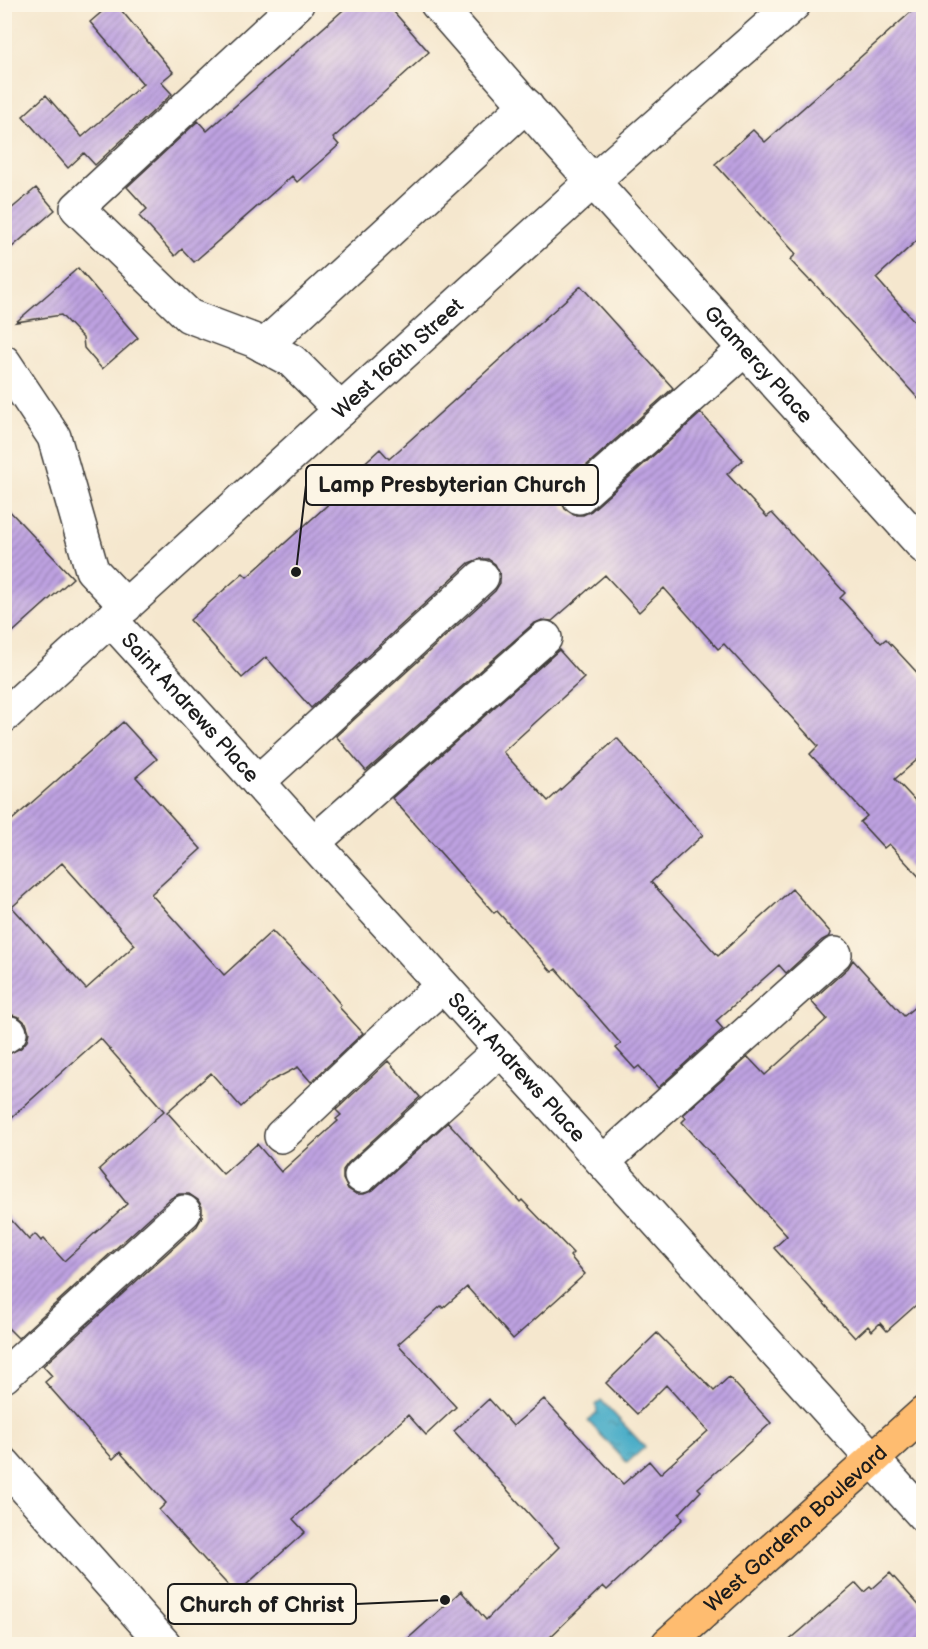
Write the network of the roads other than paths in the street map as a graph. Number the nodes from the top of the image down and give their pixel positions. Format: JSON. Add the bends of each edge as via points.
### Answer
{"nodes":[{"id":1,"x":297,"y":4,"type":"edge"},
{"id":2,"x":437,"y":4,"type":"edge"},
{"id":3,"x":794,"y":4,"type":"edge"},
{"id":4,"x":526,"y":105,"type":"junction"},
{"id":5,"x":593,"y":181,"type":"junction"},
{"id":6,"x":264,"y":346,"type":"junction"},
{"id":7,"x":745,"y":349,"type":"junction"},
{"id":8,"x":4,"y":362,"type":"edge"},
{"id":9,"x":341,"y":410,"type":"junction"},
{"id":10,"x":579,"y":497,"type":"dead end"},
{"id":11,"x":924,"y":547,"type":"edge"},
{"id":12,"x":482,"y":577,"type":"dead end"},
{"id":13,"x":119,"y":613,"type":"junction"},
{"id":14,"x":544,"y":638,"type":"dead end"},
{"id":15,"x":4,"y":716,"type":"edge"},
{"id":16,"x":258,"y":782,"type":"junction"},
{"id":17,"x":313,"y":843,"type":"junction"},
{"id":18,"x":835,"y":954,"type":"dead end"},
{"id":19,"x":442,"y":987,"type":"junction"},
{"id":20,"x":500,"y":1050,"type":"junction"},
{"id":21,"x":281,"y":1136,"type":"dead end"},
{"id":22,"x":603,"y":1162,"type":"junction"},
{"id":23,"x":361,"y":1176,"type":"dead end"},
{"id":24,"x":184,"y":1212,"type":"dead end"},
{"id":25,"x":4,"y":1376,"type":"edge"},
{"id":26,"x":924,"y":1413,"type":"edge"},
{"id":27,"x":872,"y":1460,"type":"junction"},
{"id":28,"x":4,"y":1464,"type":"edge"},
{"id":29,"x":924,"y":1516,"type":"edge"},
{"id":30,"x":164,"y":1644,"type":"edge"},
{"id":31,"x":668,"y":1644,"type":"edge"}],
"edges":[{"from":1,"to":6,"type":"street","via":[[77,208],[189,316]]},
{"from":2,"to":4,"type":"street","name":"Gramercy Place"},
{"from":3,"to":5,"type":"street","name":"West 166th Street"},
{"from":4,"to":5,"type":"street","name":"Gramercy Place"},
{"from":4,"to":6,"type":"street"},
{"from":5,"to":7,"type":"street","name":"Gramercy Place"},
{"from":5,"to":9,"type":"street","name":"West 166th Street"},
{"from":6,"to":9,"type":"street","via":[[292,361]]},
{"from":7,"to":10,"type":"street"},
{"from":7,"to":11,"type":"street","name":"Gramercy Place"},
{"from":8,"to":13,"type":"street","name":"Saint Andrews Place","via":[[54,437],[92,570]]},
{"from":9,"to":13,"type":"street","name":"West 166th Street"},
{"from":12,"to":16,"type":"street"},
{"from":13,"to":15,"type":"street","name":"West 166th Street"},
{"from":13,"to":16,"type":"street","name":"Saint Andrews Place"},
{"from":14,"to":17,"type":"street"},
{"from":16,"to":17,"type":"street","name":"Saint Andrews Place"},
{"from":17,"to":19,"type":"street","name":"Saint Andrews Place"},
{"from":18,"to":22,"type":"street"},
{"from":19,"to":20,"type":"street","name":"Saint Andrews Place"},
{"from":19,"to":21,"type":"street"},
{"from":20,"to":22,"type":"street","name":"Saint Andrews Place"},
{"from":20,"to":23,"type":"street"},
{"from":22,"to":27,"type":"street","name":"Saint Andrews Place"},
{"from":24,"to":25,"type":"street"},
{"from":26,"to":27,"type":"main road","name":"West Gardena Boulevard"},
{"from":27,"to":29,"type":"street","name":"Saint Andrews Place"},
{"from":27,"to":31,"type":"main road","name":"West Gardena Boulevard"},
{"from":28,"to":30,"type":"street"}]}
